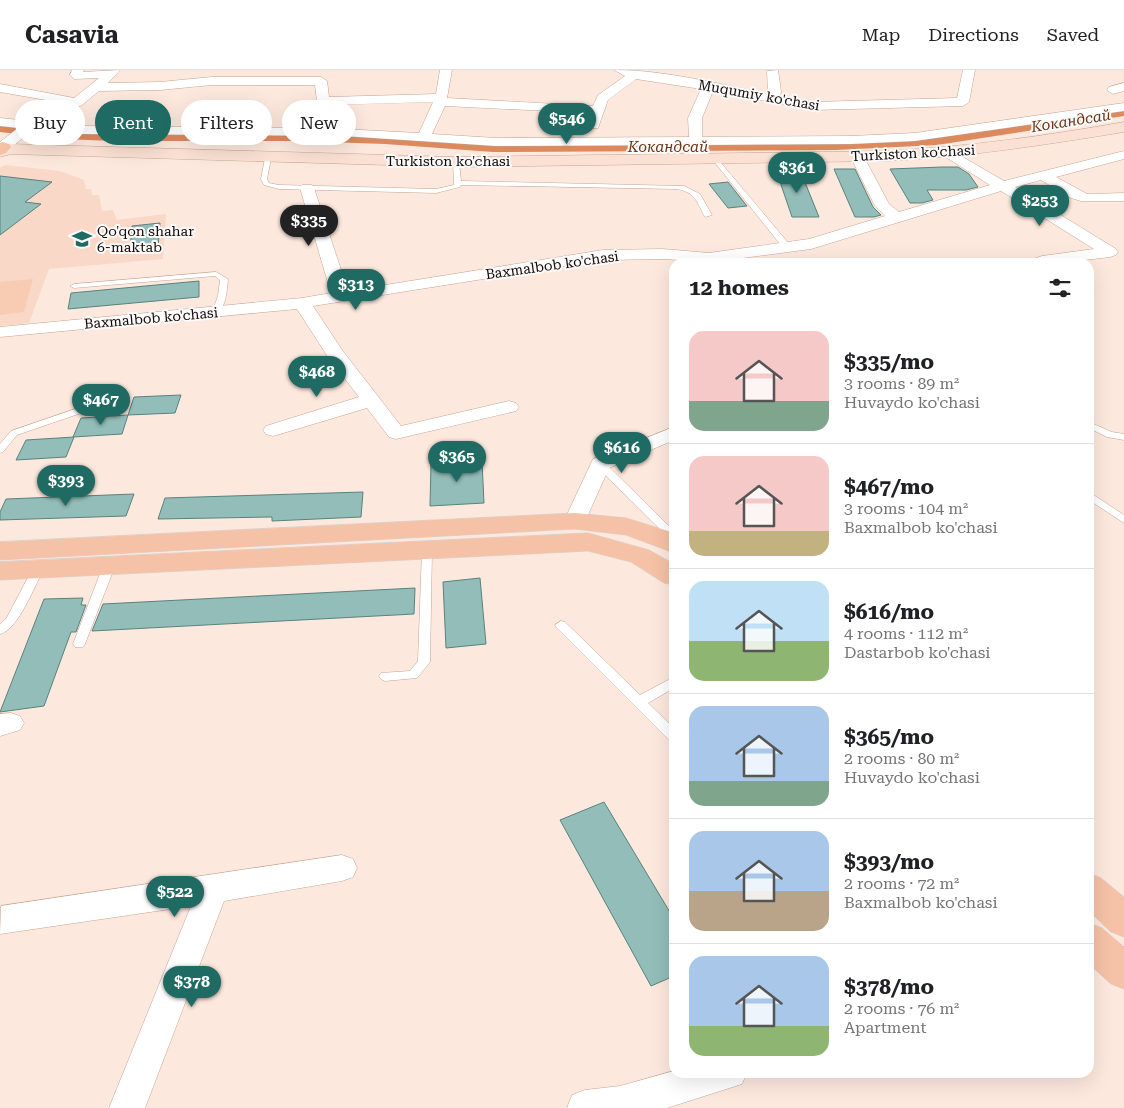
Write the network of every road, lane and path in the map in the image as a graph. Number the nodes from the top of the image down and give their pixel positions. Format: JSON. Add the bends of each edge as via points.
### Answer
{"nodes":[{"id":1,"x":78,"y":70,"type":"edge"},
{"id":2,"x":446,"y":70,"type":"edge"},
{"id":3,"x":620,"y":70,"type":"edge"},
{"id":4,"x":968,"y":70,"type":"edge"},
{"id":5,"x":773,"y":71,"type":"edge"},
{"id":6,"x":112,"y":72,"type":"edge"},
{"id":7,"x":634,"y":75,"type":"junction"},
{"id":8,"x":293,"y":76,"type":"edge"},
{"id":9,"x":682,"y":76,"type":"edge"},
{"id":10,"x":96,"y":87,"type":"junction"},
{"id":11,"x":708,"y":87,"type":"junction"},
{"id":12,"x":0,"y":88,"type":"edge"},
{"id":13,"x":772,"y":99,"type":"junction"},
{"id":14,"x":66,"y":100,"type":"edge"},
{"id":15,"x":80,"y":100,"type":"edge"},
{"id":16,"x":323,"y":100,"type":"edge"},
{"id":17,"x":441,"y":100,"type":"junction"},
{"id":18,"x":356,"y":101,"type":"edge"},
{"id":19,"x":960,"y":102,"type":"junction"},
{"id":20,"x":1124,"y":107,"type":"edge"},
{"id":21,"x":597,"y":110,"type":"junction"},
{"id":22,"x":0,"y":122,"type":"edge"},
{"id":23,"x":15,"y":123,"type":"edge"},
{"id":24,"x":994,"y":127,"type":"junction"},
{"id":25,"x":1124,"y":127,"type":"edge"},
{"id":26,"x":85,"y":130,"type":"edge"},
{"id":27,"x":282,"y":132,"type":"edge"},
{"id":28,"x":356,"y":134,"type":"edge"},
{"id":29,"x":424,"y":137,"type":"junction"},
{"id":30,"x":15,"y":138,"type":"edge"},
{"id":31,"x":591,"y":141,"type":"junction"},
{"id":32,"x":5,"y":146,"type":"edge"},
{"id":33,"x":696,"y":150,"type":"junction"},
{"id":34,"x":949,"y":153,"type":"junction"},
{"id":35,"x":1124,"y":155,"type":"edge"},
{"id":36,"x":857,"y":156,"type":"junction"},
{"id":37,"x":268,"y":158,"type":"junction"},
{"id":38,"x":714,"y":158,"type":"junction"},
{"id":39,"x":456,"y":162,"type":"junction"},
{"id":40,"x":1043,"y":175,"type":"junction"},
{"id":41,"x":457,"y":183,"type":"junction"},
{"id":42,"x":1001,"y":186,"type":"junction"},
{"id":43,"x":307,"y":188,"type":"junction"},
{"id":44,"x":1124,"y":197,"type":"edge"},
{"id":45,"x":708,"y":215,"type":"dead end"},
{"id":46,"x":896,"y":218,"type":"junction"},
{"id":47,"x":787,"y":248,"type":"junction"},
{"id":48,"x":696,"y":258,"type":"edge"},
{"id":49,"x":724,"y":258,"type":"edge"},
{"id":50,"x":1065,"y":258,"type":"edge"},
{"id":51,"x":74,"y":286,"type":"dead end"},
{"id":52,"x":341,"y":297,"type":"junction"},
{"id":53,"x":302,"y":303,"type":"junction"},
{"id":54,"x":216,"y":312,"type":"junction"},
{"id":55,"x":0,"y":332,"type":"edge"},
{"id":56,"x":371,"y":400,"type":"junction"},
{"id":57,"x":508,"y":407,"type":"dead end"},
{"id":58,"x":87,"y":408,"type":"dead end"},
{"id":59,"x":1094,"y":427,"type":"edge"},
{"id":60,"x":273,"y":430,"type":"dead end"},
{"id":61,"x":669,"y":435,"type":"edge"},
{"id":62,"x":1124,"y":436,"type":"edge"},
{"id":63,"x":0,"y":450,"type":"edge"},
{"id":64,"x":600,"y":464,"type":"junction"},
{"id":65,"x":1094,"y":499,"type":"edge"},
{"id":66,"x":1124,"y":520,"type":"edge"},
{"id":67,"x":575,"y":521,"type":"junction"},
{"id":68,"x":669,"y":532,"type":"edge"},
{"id":69,"x":669,"y":542,"type":"edge"},
{"id":70,"x":427,"y":550,"type":"junction"},
{"id":71,"x":0,"y":551,"type":"edge"},
{"id":72,"x":109,"y":566,"type":"junction"},
{"id":73,"x":38,"y":569,"type":"junction"},
{"id":74,"x":0,"y":571,"type":"edge"},
{"id":75,"x":669,"y":573,"type":"edge"},
{"id":76,"x":561,"y":625,"type":"dead end"},
{"id":77,"x":0,"y":630,"type":"edge"},
{"id":78,"x":78,"y":644,"type":"dead end"},
{"id":79,"x":385,"y":676,"type":"dead end"},
{"id":80,"x":669,"y":685,"type":"edge"},
{"id":81,"x":640,"y":702,"type":"junction"},
{"id":82,"x":669,"y":731,"type":"edge"},
{"id":83,"x":342,"y":868,"type":"dead end"},
{"id":84,"x":213,"y":890,"type":"junction"},
{"id":85,"x":1094,"y":893,"type":"edge"},
{"id":86,"x":1,"y":920,"type":"edge"},
{"id":87,"x":1124,"y":920,"type":"edge"},
{"id":88,"x":1094,"y":944,"type":"edge"},
{"id":89,"x":1124,"y":971,"type":"edge"},
{"id":90,"x":711,"y":1078,"type":"edge"},
{"id":91,"x":620,"y":1106,"type":"edge"},
{"id":92,"x":127,"y":1108,"type":"edge"},
{"id":93,"x":585,"y":1108,"type":"edge"}],
"edges":[{"from":1,"to":6,"type":"street","via":[[78,76]]},
{"from":2,"to":17,"type":"street"},
{"from":3,"to":7,"type":"street","name":"Muqumiy ko'chasi"},
{"from":4,"to":19,"type":"street","via":[[964,98]]},
{"from":5,"to":13,"type":"street","via":[[775,92]]},
{"from":6,"to":10,"type":"street"},
{"from":7,"to":9,"type":"street","name":"Muqumiy ko'chasi"},
{"from":7,"to":21,"type":"street","via":[[602,98]]},
{"from":8,"to":10,"type":"street","via":[[160,86]]},
{"from":8,"to":16,"type":"street","via":[[321,81]]},
{"from":9,"to":11,"type":"street","name":"Muqumiy ko'chasi"},
{"from":10,"to":15,"type":"street"},
{"from":11,"to":13,"type":"street","name":"Muqumiy ko'chasi"},
{"from":11,"to":33,"type":"street","via":[[695,118]]},
{"from":12,"to":14,"type":"street"},
{"from":13,"to":19,"type":"street","name":"Muqumiy ko'chasi","via":[[813,106]]},
{"from":17,"to":18,"type":"street"},
{"from":17,"to":21,"type":"street"},
{"from":17,"to":29,"type":"street"},
{"from":19,"to":24,"type":"street"},
{"from":20,"to":24,"type":"street"},
{"from":21,"to":31,"type":"street"},
{"from":22,"to":23,"type":"street"},
{"from":24,"to":33,"type":"street","via":[[915,137]]},
{"from":25,"to":34,"type":"main road","name":"Turkiston ko'chasi"},
{"from":26,"to":27,"type":"street"},
{"from":28,"to":29,"type":"street"},
{"from":29,"to":31,"type":"street","via":[[496,142]]},
{"from":30,"to":32,"type":"street"},
{"from":31,"to":33,"type":"street"},
{"from":32,"to":37,"type":"main road","name":"Turkiston ko'chasi"},
{"from":33,"to":38,"type":"main road","name":"Turkiston ko'chasi"},
{"from":33,"to":39,"type":"main road","name":"Turkiston ko'chasi"},
{"from":34,"to":36,"type":"main road","name":"Turkiston ko'chasi"},
{"from":34,"to":42,"type":"street"},
{"from":35,"to":40,"type":"street","name":"Baxmalbob ko'chasi"},
{"from":36,"to":38,"type":"main road","name":"Turkiston ko'chasi"},
{"from":36,"to":46,"type":"street","via":[[882,206]]},
{"from":37,"to":39,"type":"main road","name":"Turkiston ko'chasi"},
{"from":37,"to":43,"type":"lane","via":[[266,184]]},
{"from":38,"to":47,"type":"lane"},
{"from":39,"to":41,"type":"lane"},
{"from":40,"to":42,"type":"street","name":"Baxmalbob ko'chasi"},
{"from":40,"to":44,"type":"street","via":[[1086,198]]},
{"from":41,"to":43,"type":"lane","via":[[458,186],[436,191]]},
{"from":41,"to":45,"type":"lane","via":[[677,187],[691,189],[699,196]]},
{"from":42,"to":46,"type":"street","name":"Baxmalbob ko'chasi"},
{"from":42,"to":50,"type":"street","via":[[1110,252]]},
{"from":43,"to":52,"type":"street"},
{"from":46,"to":47,"type":"street","name":"Baxmalbob ko'chasi","via":[[811,244]]},
{"from":47,"to":49,"type":"street","name":"Baxmalbob ko'chasi"},
{"from":48,"to":52,"type":"street","name":"Baxmalbob ko'chasi","via":[[663,254],[603,255]]},
{"from":51,"to":54,"type":"lane","via":[[216,274],[224,279]]},
{"from":52,"to":53,"type":"street","name":"Baxmalbob ko'chasi"},
{"from":53,"to":54,"type":"street","name":"Baxmalbob ko'chasi"},
{"from":53,"to":56,"type":"street"},
{"from":54,"to":55,"type":"street","name":"Baxmalbob ko'chasi"},
{"from":56,"to":57,"type":"street","via":[[396,433]]},
{"from":56,"to":60,"type":"street"},
{"from":58,"to":63,"type":"lane","via":[[14,434]]},
{"from":59,"to":62,"type":"lane","via":[[1110,435]]},
{"from":61,"to":64,"type":"street"},
{"from":64,"to":67,"type":"street"},
{"from":64,"to":68,"type":"lane"},
{"from":65,"to":66,"type":"lane"},
{"from":67,"to":69,"type":"main road","via":[[636,528]]},
{"from":67,"to":71,"type":"main road"},
{"from":70,"to":72,"type":"main road"},
{"from":70,"to":75,"type":"main road","via":[[588,542],[640,556]]},
{"from":70,"to":79,"type":"lane","via":[[424,662],[413,675]]},
{"from":72,"to":73,"type":"main road"},
{"from":72,"to":78,"type":"lane"},
{"from":73,"to":74,"type":"main road"},
{"from":73,"to":77,"type":"lane","via":[[10,622]]},
{"from":76,"to":81,"type":"lane"},
{"from":80,"to":81,"type":"lane"},
{"from":81,"to":82,"type":"lane"},
{"from":83,"to":84,"type":"street"},
{"from":84,"to":86,"type":"street"},
{"from":84,"to":92,"type":"street"},
{"from":85,"to":87,"type":"main road"},
{"from":88,"to":89,"type":"main road"},
{"from":90,"to":91,"type":"street"},
{"from":91,"to":93,"type":"street"}]}
